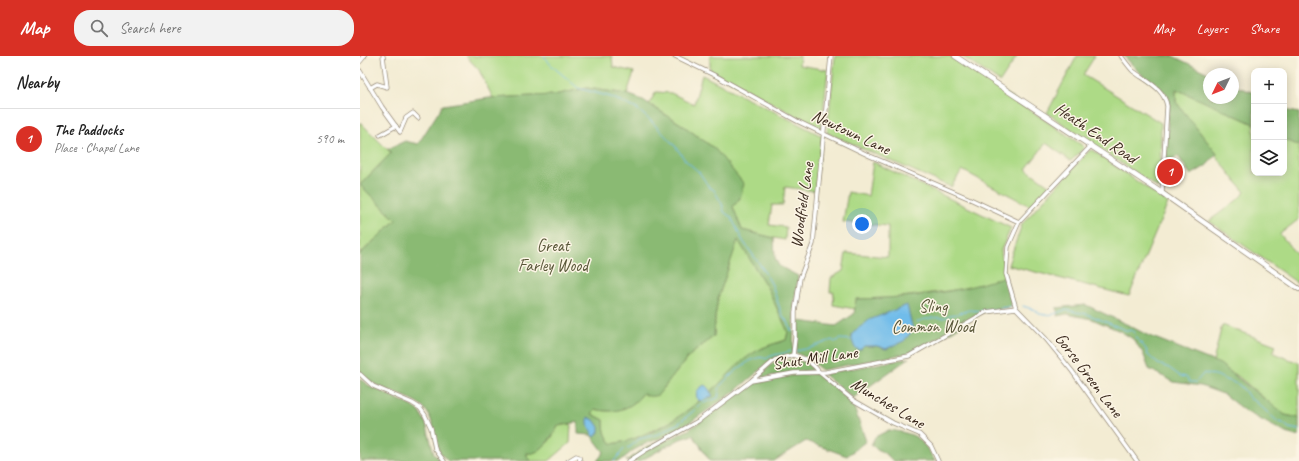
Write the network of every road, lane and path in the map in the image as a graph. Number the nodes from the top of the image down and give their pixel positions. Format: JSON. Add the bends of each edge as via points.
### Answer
{"nodes":[{"id":1,"x":364,"y":56,"type":"edge"},
{"id":2,"x":383,"y":56,"type":"edge"},
{"id":3,"x":675,"y":56,"type":"edge"},
{"id":4,"x":831,"y":56,"type":"edge"},
{"id":5,"x":955,"y":56,"type":"edge"},
{"id":6,"x":1121,"y":56,"type":"edge"},
{"id":7,"x":360,"y":60,"type":"edge"},
{"id":8,"x":360,"y":71,"type":"edge"},
{"id":9,"x":370,"y":88,"type":"junction"},
{"id":10,"x":418,"y":118,"type":"dead end"},
{"id":11,"x":396,"y":126,"type":"junction"},
{"id":12,"x":824,"y":134,"type":"junction"},
{"id":13,"x":380,"y":135,"type":"dead end"},
{"id":14,"x":1091,"y":146,"type":"junction"},
{"id":15,"x":1162,"y":193,"type":"junction"},
{"id":16,"x":1019,"y":222,"type":"junction"},
{"id":17,"x":1299,"y":289,"type":"edge"},
{"id":18,"x":1016,"y":308,"type":"junction"},
{"id":19,"x":793,"y":355,"type":"junction"},
{"id":20,"x":820,"y":373,"type":"junction"},
{"id":21,"x":360,"y":374,"type":"edge"},
{"id":22,"x":751,"y":381,"type":"junction"},
{"id":23,"x":444,"y":461,"type":"edge"},
{"id":24,"x":568,"y":461,"type":"edge"},
{"id":25,"x":580,"y":461,"type":"edge"},
{"id":26,"x":629,"y":461,"type":"edge"},
{"id":27,"x":938,"y":461,"type":"edge"},
{"id":28,"x":1137,"y":461,"type":"edge"}],
"edges":[{"from":1,"to":7,"type":"street"},
{"from":2,"to":9,"type":"street","via":[[387,86],[377,84]]},
{"from":3,"to":12,"type":"street","name":"Newtown Lane"},
{"from":4,"to":12,"type":"street","name":"Woodfield Lane"},
{"from":5,"to":14,"type":"street","name":"Heath End Road"},
{"from":6,"to":15,"type":"street","via":[[1134,71],[1160,91],[1168,106]]},
{"from":8,"to":9,"type":"street"},
{"from":9,"to":11,"type":"street"},
{"from":10,"to":11,"type":"street","via":[[413,113],[406,118],[400,132]]},
{"from":11,"to":13,"type":"street"},
{"from":12,"to":16,"type":"street","name":"Newtown Lane"},
{"from":12,"to":19,"type":"street","name":"Woodfield Lane","via":[[813,244],[800,278]]},
{"from":14,"to":15,"type":"street","name":"Heath End Road"},
{"from":14,"to":16,"type":"street"},
{"from":15,"to":17,"type":"street","name":"Heath End Road"},
{"from":16,"to":18,"type":"street","via":[[1008,248],[1006,274]]},
{"from":18,"to":20,"type":"street","name":"Shut Mill Lane","via":[[986,312],[909,356]]},
{"from":18,"to":28,"type":"street","name":"Gorse Green Lane","via":[[1072,371]]},
{"from":19,"to":20,"type":"street","via":[[807,360]]},
{"from":19,"to":22,"type":"street","via":[[775,360]]},
{"from":20,"to":22,"type":"street","name":"Shut Mill Lane","via":[[794,373]]},
{"from":20,"to":27,"type":"street","name":"Munches Lane","via":[[854,400],[893,423],[919,434],[931,446]]},
{"from":21,"to":23,"type":"street","via":[[374,386],[420,408],[431,428],[435,449]]},
{"from":22,"to":26,"type":"street","name":"Shut Mill Lane","via":[[698,421]]},
{"from":24,"to":25,"type":"street","via":[[576,456]]}]}
